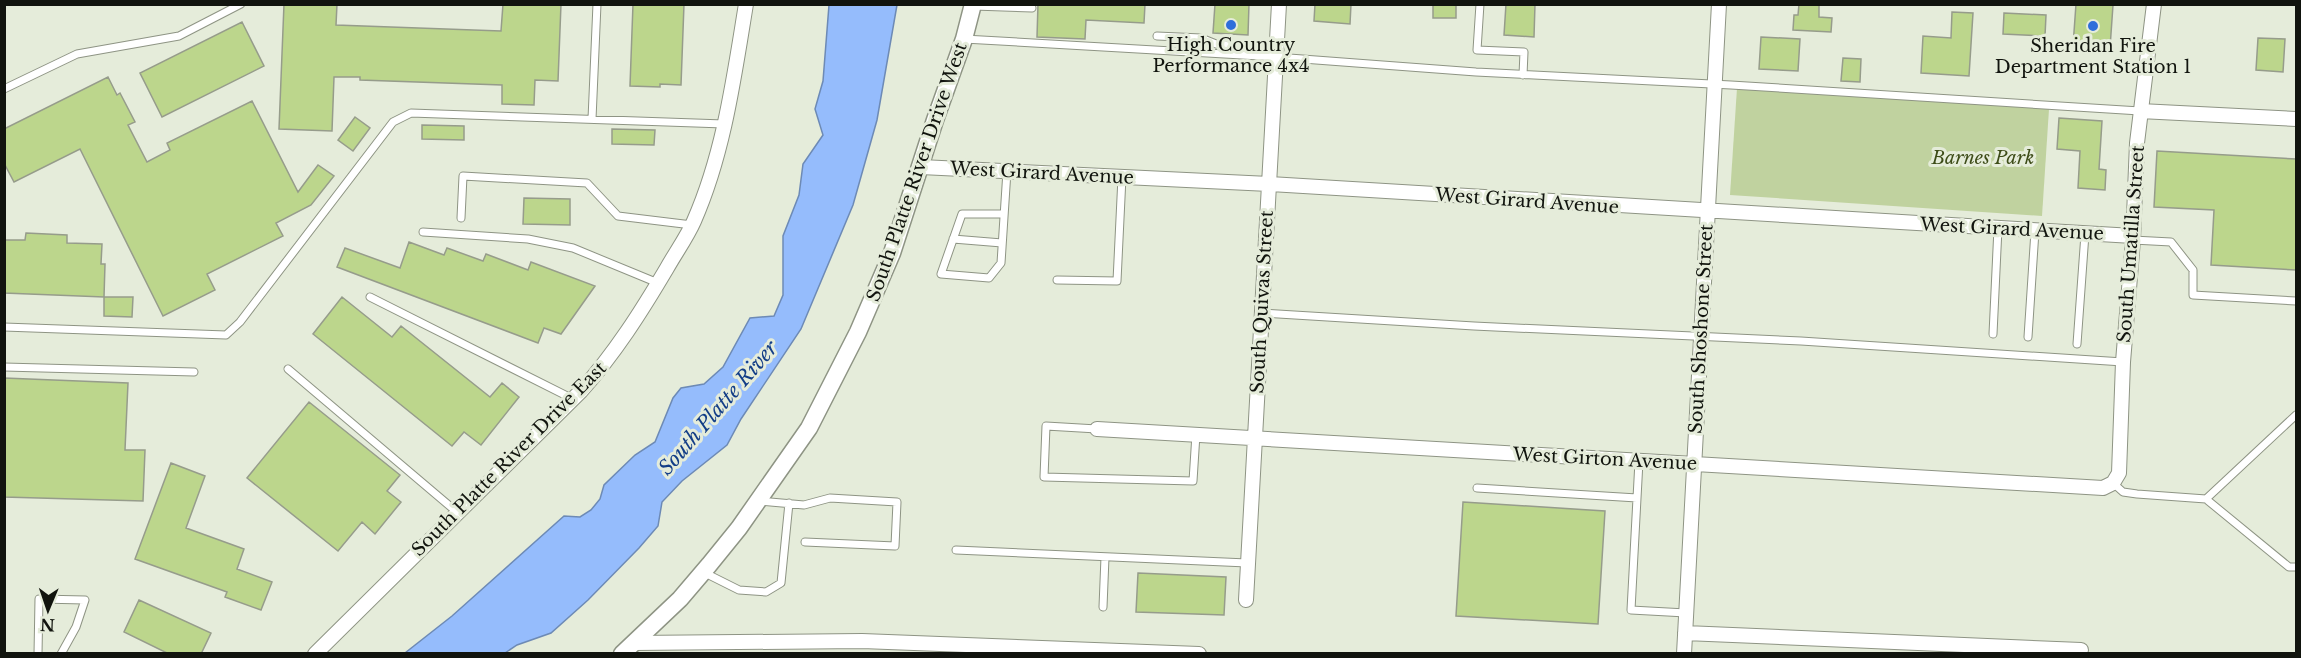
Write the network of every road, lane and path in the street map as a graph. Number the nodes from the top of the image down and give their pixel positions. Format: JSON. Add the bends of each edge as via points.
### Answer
{"nodes":[{"id":1,"x":241,"y":4,"type":"edge"},
{"id":2,"x":597,"y":4,"type":"edge"},
{"id":3,"x":746,"y":4,"type":"edge"},
{"id":4,"x":1279,"y":4,"type":"edge"},
{"id":5,"x":1480,"y":4,"type":"edge"},
{"id":6,"x":1719,"y":4,"type":"edge"},
{"id":7,"x":2154,"y":4,"type":"edge"},
{"id":8,"x":973,"y":5,"type":"edge"},
{"id":9,"x":1032,"y":8,"type":"dead end"},
{"id":10,"x":1157,"y":36,"type":"dead end"},
{"id":11,"x":964,"y":39,"type":"junction"},
{"id":12,"x":1277,"y":53,"type":"junction"},
{"id":13,"x":1523,"y":75,"type":"junction"},
{"id":14,"x":1714,"y":84,"type":"junction"},
{"id":15,"x":4,"y":89,"type":"edge"},
{"id":16,"x":2140,"y":111,"type":"junction"},
{"id":17,"x":592,"y":119,"type":"junction"},
{"id":18,"x":2296,"y":119,"type":"edge"},
{"id":19,"x":724,"y":124,"type":"junction"},
{"id":20,"x":921,"y":166,"type":"junction"},
{"id":21,"x":1007,"y":171,"type":"junction"},
{"id":22,"x":1122,"y":177,"type":"junction"},
{"id":23,"x":1269,"y":184,"type":"junction"},
{"id":24,"x":1707,"y":212,"type":"junction"},
{"id":25,"x":1004,"y":214,"type":"junction"},
{"id":26,"x":461,"y":218,"type":"dead end"},
{"id":27,"x":692,"y":225,"type":"junction"},
{"id":28,"x":1998,"y":228,"type":"junction"},
{"id":29,"x":2035,"y":231,"type":"junction"},
{"id":30,"x":423,"y":232,"type":"dead end"},
{"id":31,"x":2085,"y":234,"type":"junction"},
{"id":32,"x":2133,"y":238,"type":"junction"},
{"id":33,"x":953,"y":239,"type":"junction"},
{"id":34,"x":1002,"y":243,"type":"junction"},
{"id":35,"x":1057,"y":280,"type":"dead end"},
{"id":36,"x":658,"y":283,"type":"junction"},
{"id":37,"x":370,"y":297,"type":"dead end"},
{"id":38,"x":2296,"y":301,"type":"edge"},
{"id":39,"x":1262,"y":313,"type":"junction"},
{"id":40,"x":4,"y":327,"type":"edge"},
{"id":41,"x":1992,"y":334,"type":"dead end"},
{"id":42,"x":1701,"y":337,"type":"junction"},
{"id":43,"x":2028,"y":337,"type":"dead end"},
{"id":44,"x":2077,"y":344,"type":"dead end"},
{"id":45,"x":2123,"y":362,"type":"junction"},
{"id":46,"x":4,"y":367,"type":"edge"},
{"id":47,"x":288,"y":369,"type":"dead end"},
{"id":48,"x":194,"y":372,"type":"dead end"},
{"id":49,"x":573,"y":399,"type":"junction"},
{"id":50,"x":2296,"y":415,"type":"edge"},
{"id":51,"x":1096,"y":429,"type":"joint"},
{"id":52,"x":1196,"y":434,"type":"junction"},
{"id":53,"x":1254,"y":436,"type":"junction"},
{"id":54,"x":1639,"y":461,"type":"junction"},
{"id":55,"x":1694,"y":464,"type":"junction"},
{"id":56,"x":2113,"y":483,"type":"junction"},
{"id":57,"x":1477,"y":488,"type":"dead end"},
{"id":58,"x":1637,"y":498,"type":"junction"},
{"id":59,"x":2206,"y":499,"type":"junction"},
{"id":60,"x":759,"y":501,"type":"junction"},
{"id":61,"x":789,"y":504,"type":"junction"},
{"id":62,"x":458,"y":513,"type":"junction"},
{"id":63,"x":805,"y":542,"type":"dead end"},
{"id":64,"x":956,"y":550,"type":"dead end"},
{"id":65,"x":1105,"y":557,"type":"junction"},
{"id":66,"x":1247,"y":563,"type":"junction"},
{"id":67,"x":2296,"y":567,"type":"edge"},
{"id":68,"x":703,"y":572,"type":"junction"},
{"id":69,"x":1246,"y":600,"type":"dead end"},
{"id":70,"x":1103,"y":607,"type":"dead end"},
{"id":71,"x":1686,"y":613,"type":"junction"},
{"id":72,"x":1685,"y":633,"type":"junction"},
{"id":73,"x":628,"y":648,"type":"edge"},
{"id":74,"x":1023,"y":650,"type":"edge"},
{"id":75,"x":2081,"y":650,"type":"dead end"},
{"id":76,"x":1066,"y":651,"type":"edge"},
{"id":77,"x":1137,"y":652,"type":"edge"},
{"id":78,"x":1176,"y":653,"type":"edge"},
{"id":79,"x":38,"y":654,"type":"edge"},
{"id":80,"x":61,"y":654,"type":"edge"},
{"id":81,"x":315,"y":654,"type":"edge"},
{"id":82,"x":1199,"y":654,"type":"edge"},
{"id":83,"x":1684,"y":654,"type":"edge"}],
"edges":[{"from":1,"to":15,"type":"lane","via":[[179,36],[77,54]]},
{"from":2,"to":17,"type":"lane"},
{"from":3,"to":19,"type":"street","name":"South Platte River Drive East"},
{"from":4,"to":12,"type":"street","name":"South Quivas Street"},
{"from":5,"to":13,"type":"lane","via":[[1477,50],[1524,52]]},
{"from":6,"to":14,"type":"street","name":"South Shoshone Street"},
{"from":7,"to":16,"type":"street","name":"South Umatilla Street"},
{"from":8,"to":9,"type":"lane"},
{"from":8,"to":11,"type":"street","name":"South Platte River Drive West"},
{"from":10,"to":12,"type":"lane","via":[[1201,38]]},
{"from":11,"to":12,"type":"lane"},
{"from":11,"to":20,"type":"street","name":"South Platte River Drive West"},
{"from":12,"to":13,"type":"lane"},
{"from":12,"to":23,"type":"street","name":"South Quivas Street"},
{"from":13,"to":14,"type":"lane"},
{"from":14,"to":16,"type":"lane"},
{"from":14,"to":24,"type":"street","name":"South Shoshone Street"},
{"from":16,"to":18,"type":"street"},
{"from":16,"to":32,"type":"street","name":"South Umatilla Street"},
{"from":17,"to":19,"type":"lane"},
{"from":17,"to":40,"type":"lane","via":[[411,113],[393,122],[226,335]]},
{"from":19,"to":27,"type":"street","name":"South Platte River Drive East"},
{"from":20,"to":21,"type":"street","name":"West Girard Avenue"},
{"from":20,"to":60,"type":"street","name":"South Platte River Drive West","via":[[892,253],[854,341],[809,428]]},
{"from":21,"to":22,"type":"street","name":"West Girard Avenue"},
{"from":21,"to":25,"type":"lane"},
{"from":22,"to":23,"type":"street","name":"West Girard Avenue"},
{"from":22,"to":35,"type":"lane","via":[[1117,281]]},
{"from":23,"to":24,"type":"street","name":"West Girard Avenue"},
{"from":23,"to":39,"type":"street","name":"South Quivas Street"},
{"from":24,"to":28,"type":"street","name":"West Girard Avenue"},
{"from":24,"to":42,"type":"street","name":"South Shoshone Street"},
{"from":25,"to":33,"type":"lane","via":[[962,213]]},
{"from":25,"to":34,"type":"lane"},
{"from":26,"to":27,"type":"lane","via":[[463,176],[587,183],[618,216]]},
{"from":27,"to":36,"type":"street","name":"South Platte River Drive East"},
{"from":28,"to":29,"type":"street","name":"West Girard Avenue"},
{"from":28,"to":41,"type":"lane"},
{"from":29,"to":31,"type":"street","name":"West Girard Avenue"},
{"from":29,"to":43,"type":"lane"},
{"from":30,"to":36,"type":"lane","via":[[528,238],[573,248]]},
{"from":31,"to":32,"type":"street","name":"West Girard Avenue"},
{"from":31,"to":44,"type":"lane"},
{"from":32,"to":38,"type":"lane","via":[[2171,242],[2193,270],[2193,295]]},
{"from":32,"to":45,"type":"street","name":"South Umatilla Street"},
{"from":33,"to":34,"type":"lane"},
{"from":33,"to":34,"type":"lane","via":[[941,274],[989,278],[1001,263]]},
{"from":36,"to":49,"type":"street","name":"South Platte River Drive East","via":[[605,364]]},
{"from":37,"to":49,"type":"lane"},
{"from":39,"to":42,"type":"lane"},
{"from":39,"to":53,"type":"street","name":"South Quivas Street"},
{"from":42,"to":45,"type":"lane"},
{"from":42,"to":55,"type":"street","name":"South Shoshone Street"},
{"from":45,"to":56,"type":"street","name":"South Umatilla Street","via":[[2119,473]]},
{"from":46,"to":48,"type":"lane"},
{"from":47,"to":62,"type":"lane"},
{"from":49,"to":62,"type":"street","name":"South Platte River Drive East"},
{"from":50,"to":59,"type":"lane"},
{"from":51,"to":52,"type":"street","name":"West Girton Avenue"},
{"from":51,"to":52,"type":"lane","via":[[1046,426],[1044,477],[1193,481]]},
{"from":52,"to":53,"type":"street","name":"West Girton Avenue"},
{"from":53,"to":54,"type":"street","name":"West Girton Avenue"},
{"from":53,"to":66,"type":"street","name":"South Quivas Street"},
{"from":54,"to":55,"type":"street","name":"West Girton Avenue"},
{"from":54,"to":58,"type":"lane"},
{"from":55,"to":56,"type":"street","name":"West Girton Avenue","via":[[2103,488]]},
{"from":55,"to":71,"type":"street","name":"South Shoshone Street"},
{"from":56,"to":59,"type":"lane","via":[[2123,492]]},
{"from":57,"to":58,"type":"lane"},
{"from":58,"to":71,"type":"lane","via":[[1632,610]]},
{"from":59,"to":67,"type":"lane","via":[[2289,567]]},
{"from":60,"to":61,"type":"lane"},
{"from":60,"to":68,"type":"street","name":"South Platte River Drive West"},
{"from":61,"to":63,"type":"lane","via":[[804,505],[830,498],[897,502],[895,546]]},
{"from":61,"to":68,"type":"lane","via":[[782,583],[766,592],[739,590]]},
{"from":62,"to":81,"type":"street","name":"South Platte River Drive East"},
{"from":64,"to":65,"type":"lane"},
{"from":65,"to":66,"type":"lane"},
{"from":65,"to":70,"type":"lane"},
{"from":66,"to":69,"type":"street","name":"South Quivas Street"},
{"from":68,"to":73,"type":"street","name":"South Platte River Drive West"},
{"from":71,"to":72,"type":"street","name":"South Shoshone Street"},
{"from":72,"to":75,"type":"street"},
{"from":72,"to":83,"type":"street","name":"South Shoshone Street"},
{"from":73,"to":74,"type":"street","via":[[862,641]]},
{"from":74,"to":76,"type":"street"},
{"from":76,"to":77,"type":"street"},
{"from":77,"to":78,"type":"street"},
{"from":78,"to":82,"type":"street"},
{"from":79,"to":80,"type":"lane","via":[[39,599],[85,600]]}]}
